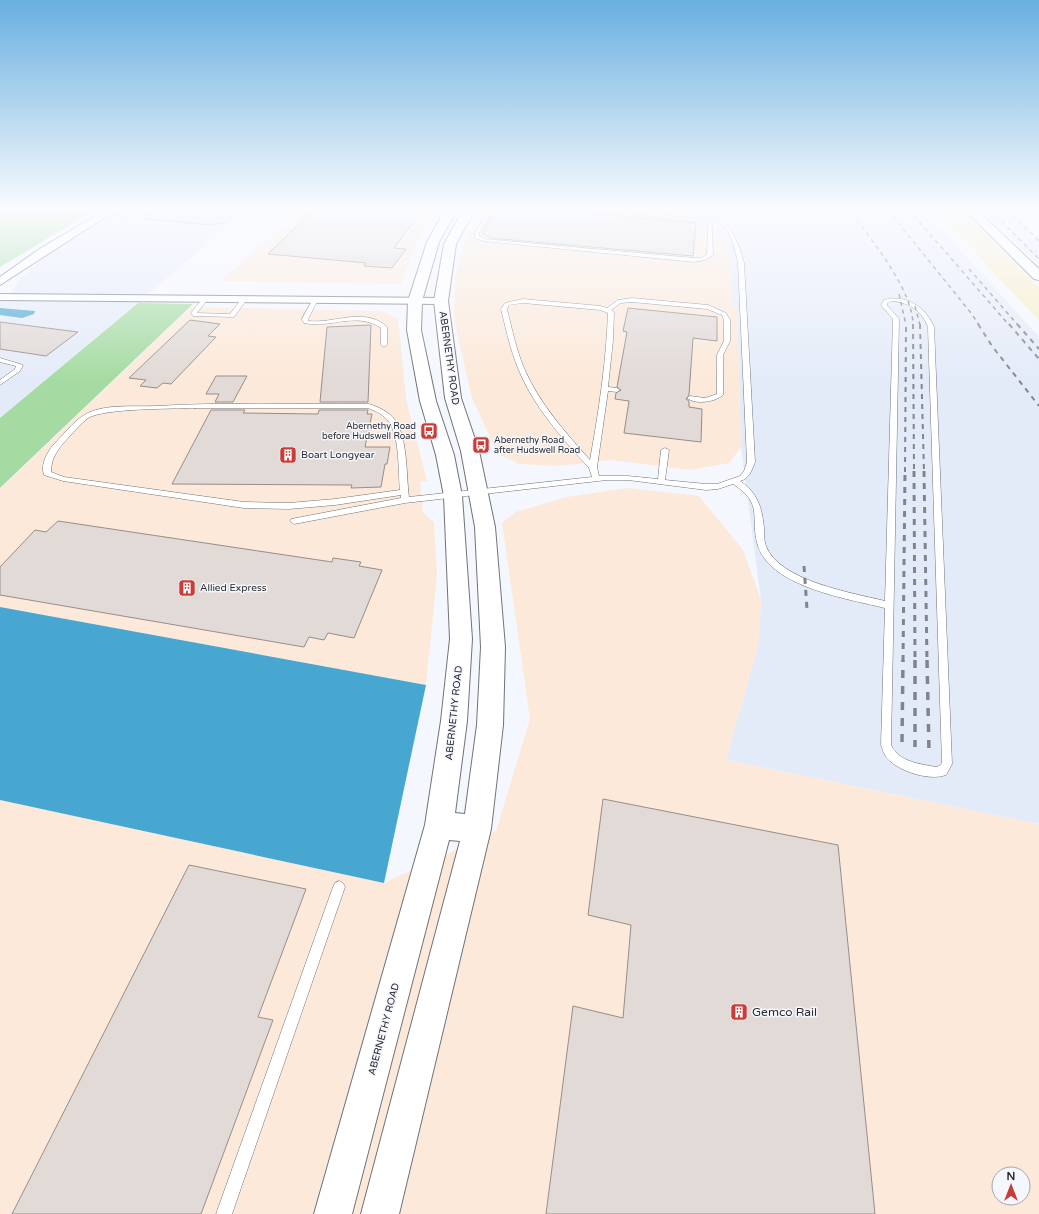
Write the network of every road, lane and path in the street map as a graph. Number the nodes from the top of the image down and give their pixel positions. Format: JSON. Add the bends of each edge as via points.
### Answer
{"nodes":[{"id":1,"x":13,"y":267,"type":"edge"},
{"id":2,"x":21,"y":267,"type":"edge"},
{"id":3,"x":425,"y":267,"type":"edge"},
{"id":4,"x":446,"y":267,"type":"edge"},
{"id":5,"x":741,"y":267,"type":"edge"},
{"id":6,"x":1029,"y":267,"type":"edge"},
{"id":7,"x":0,"y":273,"type":"edge"},
{"id":8,"x":1039,"y":276,"type":"edge"},
{"id":9,"x":0,"y":282,"type":"edge"},
{"id":10,"x":0,"y":288,"type":"edge"},
{"id":11,"x":0,"y":297,"type":"edge"},
{"id":12,"x":205,"y":299,"type":"junction"},
{"id":13,"x":227,"y":299,"type":"junction"},
{"id":14,"x":244,"y":299,"type":"junction"},
{"id":15,"x":315,"y":300,"type":"junction"},
{"id":16,"x":415,"y":301,"type":"junction"},
{"id":17,"x":441,"y":301,"type":"junction"},
{"id":18,"x":608,"y":310,"type":"junction"},
{"id":19,"x":384,"y":346,"type":"dead end"},
{"id":20,"x":0,"y":360,"type":"edge"},
{"id":21,"x":2,"y":380,"type":"edge"},
{"id":22,"x":604,"y":389,"type":"junction"},
{"id":23,"x":617,"y":390,"type":"dead end"},
{"id":24,"x":690,"y":398,"type":"dead end"},
{"id":25,"x":665,"y":450,"type":"dead end"},
{"id":26,"x":593,"y":467,"type":"junction"},
{"id":27,"x":596,"y":479,"type":"junction"},
{"id":28,"x":661,"y":482,"type":"junction"},
{"id":29,"x":736,"y":482,"type":"junction"},
{"id":30,"x":404,"y":492,"type":"junction"},
{"id":31,"x":479,"y":493,"type":"junction"},
{"id":32,"x":453,"y":496,"type":"junction"},
{"id":33,"x":405,"y":500,"type":"junction"},
{"id":34,"x":294,"y":521,"type":"dead end"},
{"id":35,"x":890,"y":606,"type":"junction"},
{"id":36,"x":439,"y":826,"type":"junction"},
{"id":37,"x":477,"y":829,"type":"junction"},
{"id":38,"x":339,"y":887,"type":"dead end"},
{"id":39,"x":224,"y":1214,"type":"edge"},
{"id":40,"x":333,"y":1214,"type":"edge"},
{"id":41,"x":380,"y":1214,"type":"edge"}],
"edges":[{"from":1,"to":7,"type":"street"},
{"from":2,"to":9,"type":"street"},
{"from":3,"to":16,"type":"main road","name":"ABERNETHY ROAD"},
{"from":4,"to":17,"type":"main road","name":"ABERNETHY ROAD"},
{"from":5,"to":29,"type":"lane","via":[[751,462],[743,478]]},
{"from":6,"to":8,"type":"main road"},
{"from":10,"to":13,"type":"street","via":[[133,291]]},
{"from":11,"to":12,"type":"street"},
{"from":12,"to":13,"type":"street"},
{"from":12,"to":14,"type":"lane","via":[[194,313],[196,315],[232,316]]},
{"from":13,"to":14,"type":"street"},
{"from":14,"to":15,"type":"street"},
{"from":15,"to":16,"type":"street"},
{"from":15,"to":19,"type":"lane","via":[[305,319],[306,322],[372,320],[384,327]]},
{"from":16,"to":17,"type":"street"},
{"from":16,"to":32,"type":"main road","name":"ABERNETHY ROAD","via":[[414,330],[428,401],[445,455]]},
{"from":17,"to":31,"type":"main road","name":"ABERNETHY ROAD","via":[[453,398],[470,451]]},
{"from":18,"to":22,"type":"lane","via":[[612,314]]},
{"from":18,"to":24,"type":"lane","via":[[620,301],[632,300],[708,307],[724,314],[727,320],[727,341],[720,355],[720,396],[705,400]]},
{"from":18,"to":26,"type":"lane","via":[[523,301],[511,302],[504,309],[515,350],[528,382],[561,431]]},
{"from":20,"to":21,"type":"lane","via":[[20,364],[18,370]]},
{"from":22,"to":23,"type":"lane"},
{"from":22,"to":26,"type":"lane"},
{"from":25,"to":28,"type":"lane"},
{"from":26,"to":27,"type":"lane"},
{"from":27,"to":28,"type":"lane","via":[[618,477]]},
{"from":27,"to":31,"type":"lane"},
{"from":28,"to":29,"type":"lane","via":[[706,487]]},
{"from":29,"to":35,"type":"lane","via":[[752,495],[757,504],[762,548],[770,560],[786,573],[805,583]]},
{"from":30,"to":30,"type":"lane","via":[[289,506],[244,505],[63,480],[47,473],[47,464],[54,448],[85,417],[94,413],[117,409],[214,406],[369,406],[382,411],[393,423],[399,446]]},
{"from":30,"to":33,"type":"lane"},
{"from":31,"to":32,"type":"lane"},
{"from":31,"to":37,"type":"main road","name":"ABERNETHY ROAD","via":[[485,527],[493,647],[490,725]]},
{"from":32,"to":33,"type":"lane"},
{"from":32,"to":36,"type":"main road","name":"ABERNETHY ROAD","via":[[461,639],[454,721]]},
{"from":33,"to":34,"type":"lane"},
{"from":35,"to":35,"type":"lane","via":[[887,749],[900,762],[929,771],[942,771],[947,764],[931,327],[922,311],[909,303],[893,299],[886,301],[884,305],[896,320]]},
{"from":36,"to":37,"type":"main road"},
{"from":36,"to":40,"type":"main road","name":"ABERNETHY ROAD"},
{"from":37,"to":41,"type":"main road","name":"ABERNETHY ROAD"},
{"from":38,"to":39,"type":"lane"}]}
